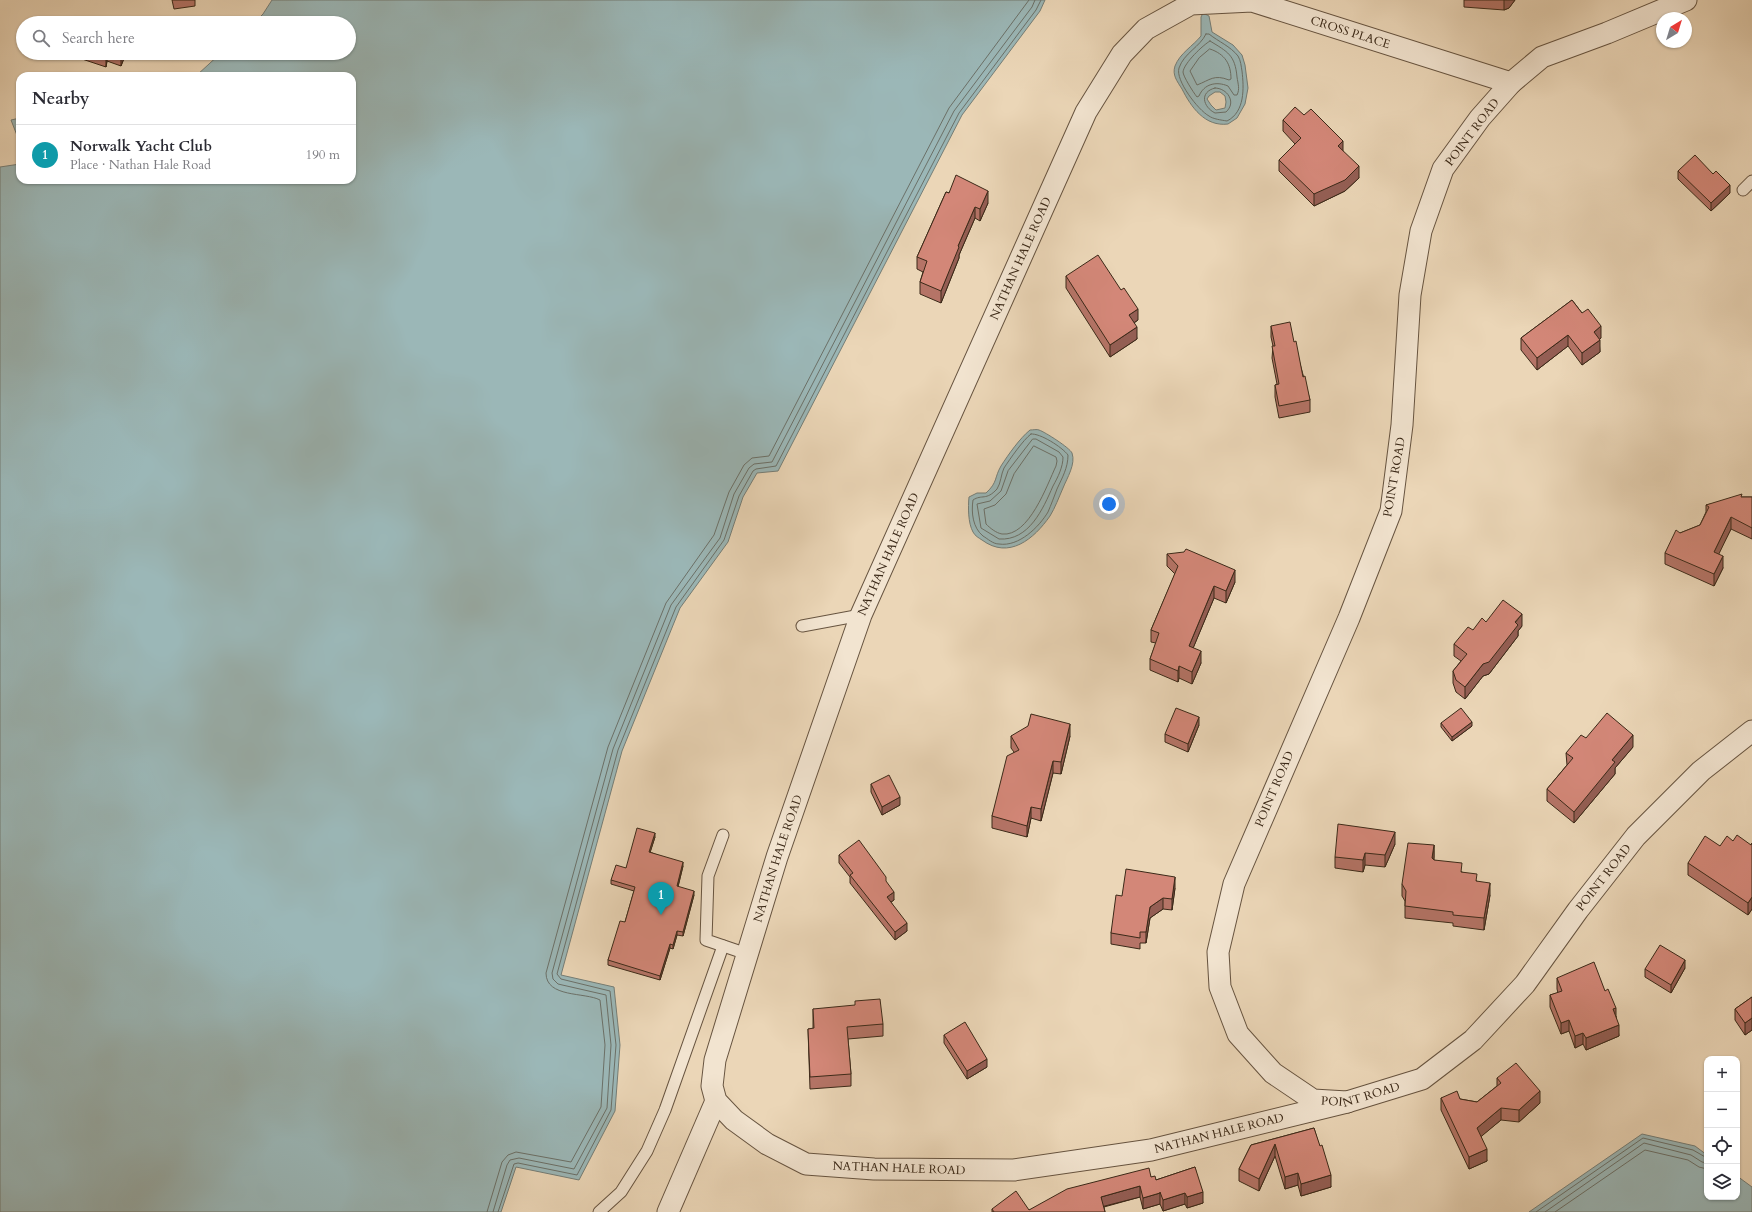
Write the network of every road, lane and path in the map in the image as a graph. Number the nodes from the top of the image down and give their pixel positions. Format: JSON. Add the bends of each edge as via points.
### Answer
{"nodes":[{"id":1,"x":1686,"y":0,"type":"edge"},
{"id":2,"x":1146,"y":29,"type":"joint"},
{"id":3,"x":1511,"y":83,"type":"junction"},
{"id":4,"x":1752,"y":181,"type":"edge"},
{"id":5,"x":1743,"y":190,"type":"dead end"},
{"id":6,"x":862,"y":615,"type":"junction"},
{"id":7,"x":802,"y":626,"type":"dead end"},
{"id":8,"x":1752,"y":731,"type":"edge"},
{"id":9,"x":723,"y":835,"type":"dead end"},
{"id":10,"x":723,"y":946,"type":"junction"},
{"id":11,"x":747,"y":954,"type":"junction"},
{"id":12,"x":716,"y":1101,"type":"junction"},
{"id":13,"x":1347,"y":1102,"type":"junction"},
{"id":14,"x":599,"y":1212,"type":"edge"},
{"id":15,"x":668,"y":1212,"type":"edge"}],
"edges":[{"from":1,"to":3,"type":"street","name":"POINT ROAD","via":[[1542,57]]},
{"from":2,"to":3,"type":"street","name":"CROSS PLACE","via":[[1191,4],[1252,1]]},
{"from":2,"to":6,"type":"street","name":"NATHAN HALE ROAD","via":[[1122,54],[1086,112]]},
{"from":3,"to":13,"type":"street","name":"POINT ROAD","via":[[1480,118],[1444,170],[1421,231],[1410,294],[1402,425],[1391,511],[1349,618],[1234,884],[1218,952],[1220,987],[1238,1034],[1273,1073],[1313,1100]]},
{"from":4,"to":5,"type":"lane"},
{"from":6,"to":7,"type":"lane"},
{"from":6,"to":11,"type":"street","name":"NATHAN HALE ROAD","via":[[777,857]]},
{"from":8,"to":13,"type":"street","name":"POINT ROAD","via":[[1701,772],[1636,836],[1525,984],[1472,1040],[1422,1079]]},
{"from":9,"to":10,"type":"lane","via":[[708,876],[706,940]]},
{"from":10,"to":11,"type":"lane"},
{"from":10,"to":14,"type":"lane","via":[[665,1110],[647,1151],[621,1192]]},
{"from":11,"to":12,"type":"street","name":"NATHAN HALE ROAD","via":[[715,1060],[712,1086]]},
{"from":12,"to":13,"type":"street","name":"NATHAN HALE ROAD","via":[[734,1120],[767,1144],[806,1164],[874,1169],[1006,1170],[1151,1150]]},
{"from":12,"to":15,"type":"street"}]}
